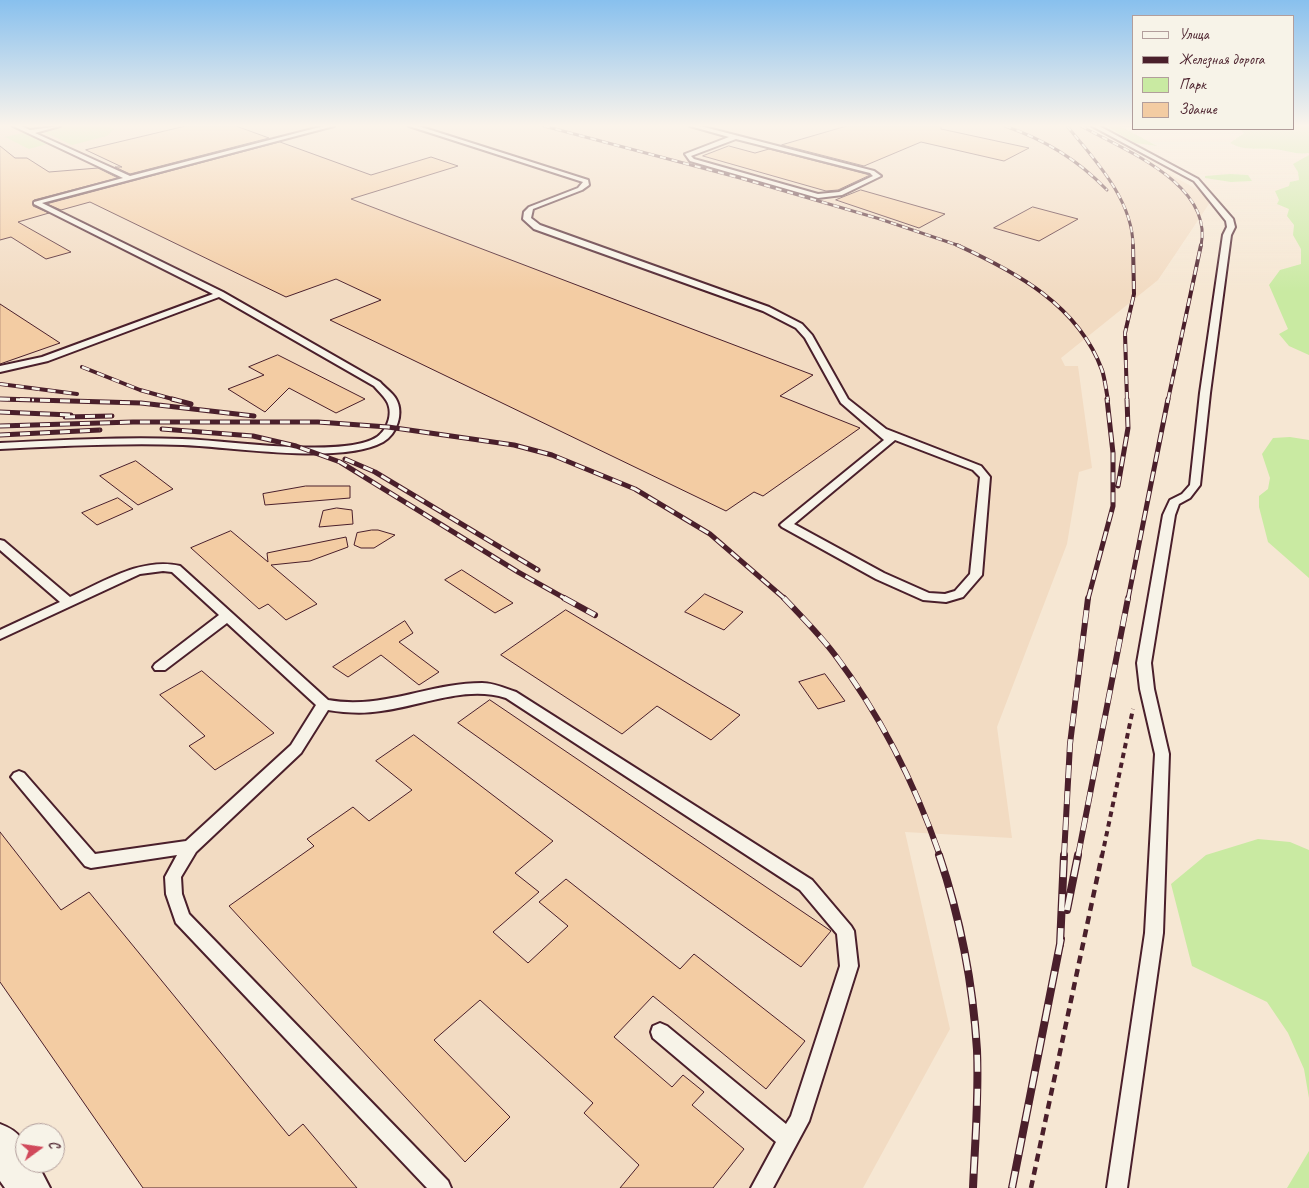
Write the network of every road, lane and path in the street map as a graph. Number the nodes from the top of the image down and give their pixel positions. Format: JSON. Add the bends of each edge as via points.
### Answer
{"nodes":[{"id":1,"x":115,"y":181,"type":"edge"},
{"id":2,"x":585,"y":181,"type":"edge"},
{"id":3,"x":767,"y":181,"type":"edge"},
{"id":4,"x":867,"y":181,"type":"edge"},
{"id":5,"x":1197,"y":181,"type":"edge"},
{"id":6,"x":220,"y":294,"type":"junction"},
{"id":7,"x":0,"y":369,"type":"edge"},
{"id":8,"x":884,"y":432,"type":"junction"},
{"id":9,"x":0,"y":446,"type":"edge"},
{"id":10,"x":0,"y":544,"type":"edge"},
{"id":11,"x":69,"y":603,"type":"junction"},
{"id":12,"x":228,"y":616,"type":"junction"},
{"id":13,"x":0,"y":636,"type":"edge"},
{"id":14,"x":160,"y":667,"type":"dead end"},
{"id":15,"x":324,"y":704,"type":"junction"},
{"id":16,"x":1133,"y":707,"type":"dead end"},
{"id":17,"x":19,"y":777,"type":"dead end"},
{"id":18,"x":190,"y":847,"type":"junction"},
{"id":19,"x":660,"y":1032,"type":"dead end"},
{"id":20,"x":789,"y":1140,"type":"junction"},
{"id":21,"x":0,"y":1144,"type":"edge"},
{"id":22,"x":29,"y":1188,"type":"edge"},
{"id":23,"x":441,"y":1188,"type":"edge"},
{"id":24,"x":761,"y":1188,"type":"edge"},
{"id":25,"x":1031,"y":1188,"type":"edge"},
{"id":26,"x":1117,"y":1188,"type":"edge"}],
"edges":[{"from":1,"to":6,"type":"lane","via":[[36,202]]},
{"from":2,"to":8,"type":"lane","via":[[583,188],[531,208],[528,220],[537,227],[766,309],[799,326],[809,337],[844,402]]},
{"from":3,"to":4,"type":"lane","via":[[818,196],[840,194]]},
{"from":5,"to":26,"type":"lane","via":[[1230,221],[1231,227],[1219,287],[1195,485],[1186,496],[1174,502],[1168,515],[1144,663],[1162,754],[1154,933]]},
{"from":6,"to":7,"type":"lane","via":[[45,359]]},
{"from":6,"to":9,"type":"lane","via":[[377,384],[392,400],[395,413],[392,427],[380,439],[348,448],[312,450],[183,442]]},
{"from":8,"to":8,"type":"lane","via":[[890,440],[786,525],[880,576],[927,597],[946,598],[959,594],[976,574],[984,477],[978,468]]},
{"from":10,"to":11,"type":"lane"},
{"from":11,"to":12,"type":"lane","via":[[137,571],[163,567],[176,569],[185,575]]},
{"from":11,"to":13,"type":"lane"},
{"from":12,"to":14,"type":"lane"},
{"from":12,"to":15,"type":"lane"},
{"from":15,"to":18,"type":"lane","via":[[296,749]]},
{"from":15,"to":20,"type":"lane","via":[[356,710],[444,692],[483,688],[511,695],[806,885],[845,931],[849,966],[799,1121]]},
{"from":16,"to":25,"type":"path"},
{"from":17,"to":18,"type":"lane","via":[[91,861]]},
{"from":18,"to":23,"type":"lane","via":[[173,877],[174,894],[182,918]]},
{"from":19,"to":20,"type":"lane"},
{"from":20,"to":24,"type":"lane"},
{"from":21,"to":22,"type":"street"}]}
